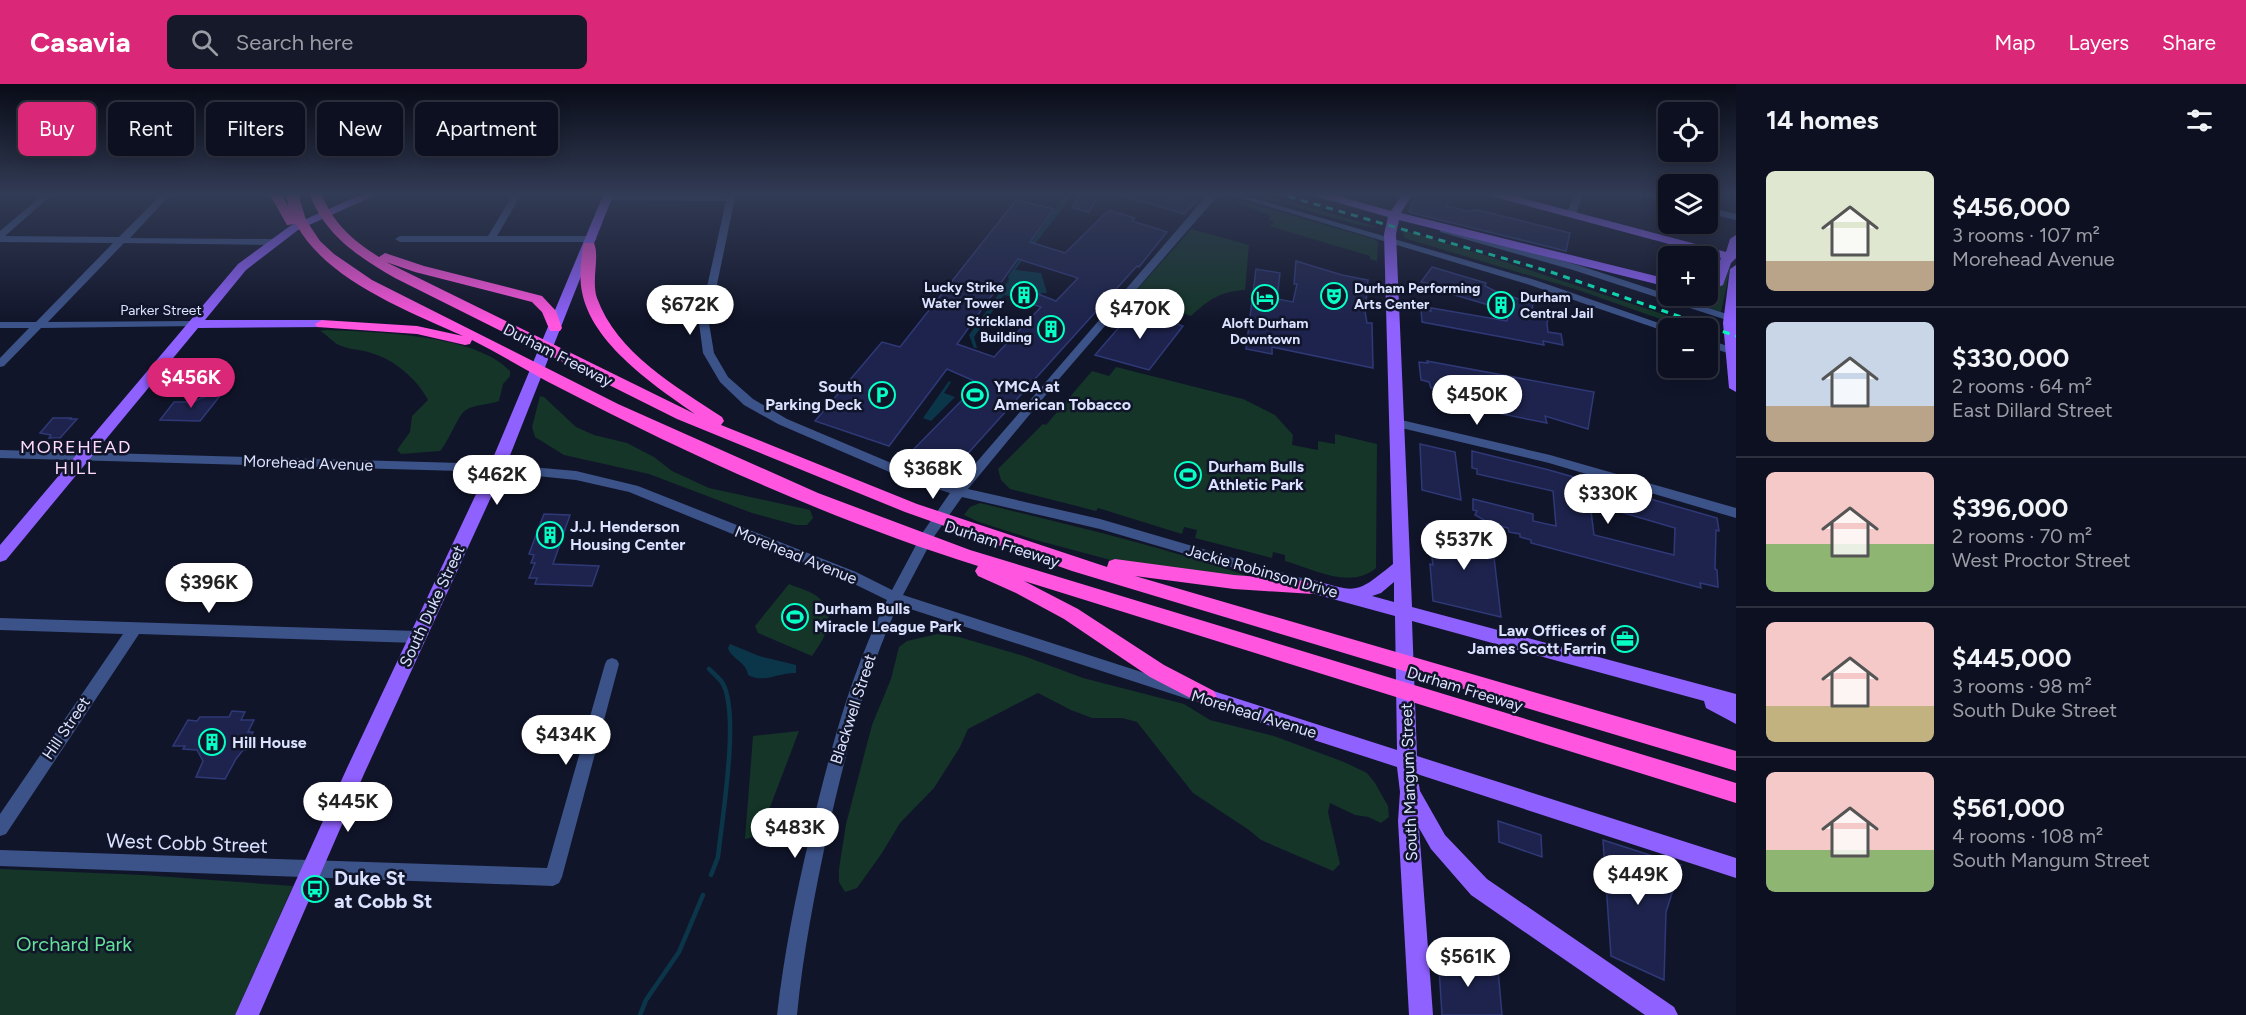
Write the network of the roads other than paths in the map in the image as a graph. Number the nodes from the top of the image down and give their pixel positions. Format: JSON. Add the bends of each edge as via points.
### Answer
{"nodes":[{"id":1,"x":125,"y":236,"type":"edge"},
{"id":2,"x":281,"y":236,"type":"edge"},
{"id":3,"x":311,"y":236,"type":"edge"},
{"id":4,"x":342,"y":236,"type":"edge"},
{"id":5,"x":344,"y":236,"type":"edge"},
{"id":6,"x":592,"y":236,"type":"edge"},
{"id":7,"x":722,"y":236,"type":"edge"},
{"id":8,"x":1178,"y":236,"type":"edge"},
{"id":9,"x":1378,"y":236,"type":"edge"},
{"id":10,"x":1390,"y":236,"type":"edge"},
{"id":11,"x":1469,"y":236,"type":"edge"},
{"id":12,"x":1478,"y":236,"type":"edge"},
{"id":13,"x":1648,"y":236,"type":"edge"},
{"id":14,"x":0,"y":237,"type":"edge"},
{"id":15,"x":123,"y":239,"type":"junction"},
{"id":16,"x":399,"y":239,"type":"dead end"},
{"id":17,"x":491,"y":239,"type":"joint"},
{"id":18,"x":1736,"y":239,"type":"edge"},
{"id":19,"x":1390,"y":240,"type":"junction"},
{"id":20,"x":274,"y":241,"type":"junction"},
{"id":21,"x":590,"y":243,"type":"junction"},
{"id":22,"x":1735,"y":262,"type":"edge"},
{"id":23,"x":1658,"y":281,"type":"edge"},
{"id":24,"x":1718,"y":282,"type":"edge"},
{"id":25,"x":1736,"y":320,"type":"edge"},
{"id":26,"x":193,"y":324,"type":"junction"},
{"id":27,"x":322,"y":324,"type":"joint"},
{"id":28,"x":0,"y":325,"type":"edge"},
{"id":29,"x":40,"y":325,"type":"junction"},
{"id":30,"x":1658,"y":326,"type":"edge"},
{"id":31,"x":555,"y":328,"type":"junction"},
{"id":32,"x":1718,"y":346,"type":"edge"},
{"id":33,"x":1733,"y":352,"type":"edge"},
{"id":34,"x":0,"y":364,"type":"edge"},
{"id":35,"x":563,"y":383,"type":"junction"},
{"id":36,"x":1736,"y":388,"type":"edge"},
{"id":37,"x":1397,"y":423,"type":"junction"},
{"id":38,"x":0,"y":454,"type":"edge"},
{"id":39,"x":776,"y":454,"type":"junction"},
{"id":40,"x":83,"y":457,"type":"junction"},
{"id":41,"x":497,"y":468,"type":"junction"},
{"id":42,"x":959,"y":491,"type":"junction"},
{"id":43,"x":1736,"y":513,"type":"edge"},
{"id":44,"x":1042,"y":554,"type":"junction"},
{"id":45,"x":964,"y":555,"type":"junction"},
{"id":46,"x":0,"y":556,"type":"edge"},
{"id":47,"x":1402,"y":566,"type":"junction"},
{"id":48,"x":1313,"y":586,"type":"junction"},
{"id":49,"x":1352,"y":597,"type":"junction"},
{"id":50,"x":896,"y":598,"type":"junction"},
{"id":51,"x":1403,"y":611,"type":"junction"},
{"id":52,"x":0,"y":624,"type":"edge"},
{"id":53,"x":135,"y":628,"type":"junction"},
{"id":54,"x":417,"y":637,"type":"junction"},
{"id":55,"x":612,"y":664,"type":"dead end"},
{"id":56,"x":1697,"y":693,"type":"junction"},
{"id":57,"x":1207,"y":697,"type":"junction"},
{"id":58,"x":1736,"y":702,"type":"edge"},
{"id":59,"x":1736,"y":716,"type":"edge"},
{"id":60,"x":1736,"y":761,"type":"edge"},
{"id":61,"x":1408,"y":762,"type":"junction"},
{"id":62,"x":1727,"y":790,"type":"edge"},
{"id":63,"x":1410,"y":792,"type":"junction"},
{"id":64,"x":0,"y":828,"type":"edge"},
{"id":65,"x":0,"y":858,"type":"edge"},
{"id":66,"x":1736,"y":868,"type":"edge"},
{"id":67,"x":311,"y":870,"type":"junction"},
{"id":68,"x":247,"y":1015,"type":"edge"},
{"id":69,"x":787,"y":1015,"type":"edge"},
{"id":70,"x":1420,"y":1015,"type":"edge"},
{"id":71,"x":1666,"y":1015,"type":"edge"}],
"edges":[{"from":1,"to":15,"type":"street"},
{"from":2,"to":20,"type":"main road"},
{"from":3,"to":35,"type":"highway","name":"Durham Freeway","via":[[353,274]]},
{"from":4,"to":39,"type":"highway","name":"Durham Freeway","via":[[400,275],[683,415]]},
{"from":5,"to":31,"type":"highway","via":[[388,259],[537,299],[549,311]]},
{"from":6,"to":21,"type":"main road","name":"South Duke Street"},
{"from":7,"to":42,"type":"street","name":"Jackie Robinson Drive","via":[[704,323],[705,344],[718,372],[738,394],[793,425]]},
{"from":8,"to":42,"type":"street","name":"Blackwell Street"},
{"from":9,"to":19,"type":"street"},
{"from":10,"to":19,"type":"main road","name":"South Mangum Street"},
{"from":11,"to":25,"type":"street"},
{"from":12,"to":23,"type":"main road"},
{"from":13,"to":22,"type":"main road"},
{"from":14,"to":15,"type":"street"},
{"from":15,"to":20,"type":"street"},
{"from":15,"to":29,"type":"street"},
{"from":16,"to":17,"type":"street"},
{"from":17,"to":21,"type":"street"},
{"from":18,"to":22,"type":"main road"},
{"from":19,"to":30,"type":"street"},
{"from":19,"to":37,"type":"main road","name":"South Mangum Street"},
{"from":20,"to":26,"type":"main road","via":[[242,267]]},
{"from":21,"to":31,"type":"main road","name":"South Duke Street"},
{"from":21,"to":39,"type":"highway","via":[[590,298],[614,338],[664,385],[722,425]]},
{"from":22,"to":24,"type":"main road","via":[[1725,261]]},
{"from":22,"to":33,"type":"main road","via":[[1729,323]]},
{"from":26,"to":27,"type":"main road","name":"Parker Street"},
{"from":26,"to":29,"type":"street","name":"Parker Street"},
{"from":26,"to":40,"type":"main road"},
{"from":27,"to":35,"type":"highway","via":[[396,327],[448,336]]},
{"from":28,"to":29,"type":"street","name":"Parker Street"},
{"from":29,"to":34,"type":"street"},
{"from":31,"to":41,"type":"main road","name":"South Duke Street"},
{"from":32,"to":33,"type":"street"},
{"from":33,"to":36,"type":"main road"},
{"from":35,"to":45,"type":"highway","name":"Durham Freeway","via":[[823,501]]},
{"from":37,"to":43,"type":"street","via":[[1550,459]]},
{"from":37,"to":47,"type":"main road","name":"South Mangum Street"},
{"from":38,"to":40,"type":"street","name":"Morehead Avenue"},
{"from":39,"to":44,"type":"highway","name":"Durham Freeway"},
{"from":40,"to":41,"type":"street","name":"Morehead Avenue"},
{"from":40,"to":46,"type":"main road"},
{"from":41,"to":50,"type":"street","name":"Morehead Avenue","via":[[566,472],[624,485],[851,576]]},
{"from":41,"to":54,"type":"main road","name":"South Duke Street"},
{"from":42,"to":48,"type":"street","name":"Jackie Robinson Drive","via":[[1131,533]]},
{"from":42,"to":50,"type":"street","name":"Blackwell Street","via":[[928,534]]},
{"from":44,"to":48,"type":"highway","via":[[1174,575]]},
{"from":44,"to":60,"type":"highway","name":"Durham Freeway"},
{"from":45,"to":57,"type":"highway","via":[[985,573],[1071,614],[1157,671]]},
{"from":45,"to":62,"type":"highway","name":"Durham Freeway"},
{"from":47,"to":49,"type":"main road","via":[[1376,588]]},
{"from":47,"to":51,"type":"main road","name":"South Mangum Street"},
{"from":48,"to":49,"type":"main road","name":"Jackie Robinson Drive"},
{"from":49,"to":51,"type":"main road","name":"Jackie Robinson Drive"},
{"from":50,"to":57,"type":"street","name":"Morehead Avenue","via":[[1156,684]]},
{"from":50,"to":69,"type":"street","name":"Blackwell Street","via":[[875,644],[837,752],[802,910]]},
{"from":51,"to":56,"type":"main road","name":"Jackie Robinson Drive"},
{"from":51,"to":61,"type":"main road","name":"South Mangum Street"},
{"from":52,"to":53,"type":"street"},
{"from":53,"to":54,"type":"street"},
{"from":53,"to":64,"type":"street","name":"Hill Street"},
{"from":54,"to":67,"type":"main road","name":"South Duke Street"},
{"from":55,"to":67,"type":"street","name":"West Cobb Street","via":[[553,877]]},
{"from":56,"to":58,"type":"main road","name":"Jackie Robinson Drive"},
{"from":56,"to":59,"type":"main road"},
{"from":57,"to":61,"type":"main road","name":"Morehead Avenue"},
{"from":61,"to":63,"type":"main road","name":"South Mangum Street"},
{"from":61,"to":66,"type":"main road","name":"Morehead Avenue"},
{"from":63,"to":70,"type":"main road","name":"South Mangum Street","via":[[1408,821]]},
{"from":63,"to":71,"type":"main road","via":[[1438,842],[1479,887]]},
{"from":65,"to":67,"type":"street","name":"West Cobb Street"},
{"from":67,"to":68,"type":"main road","name":"South Duke Street"}]}
